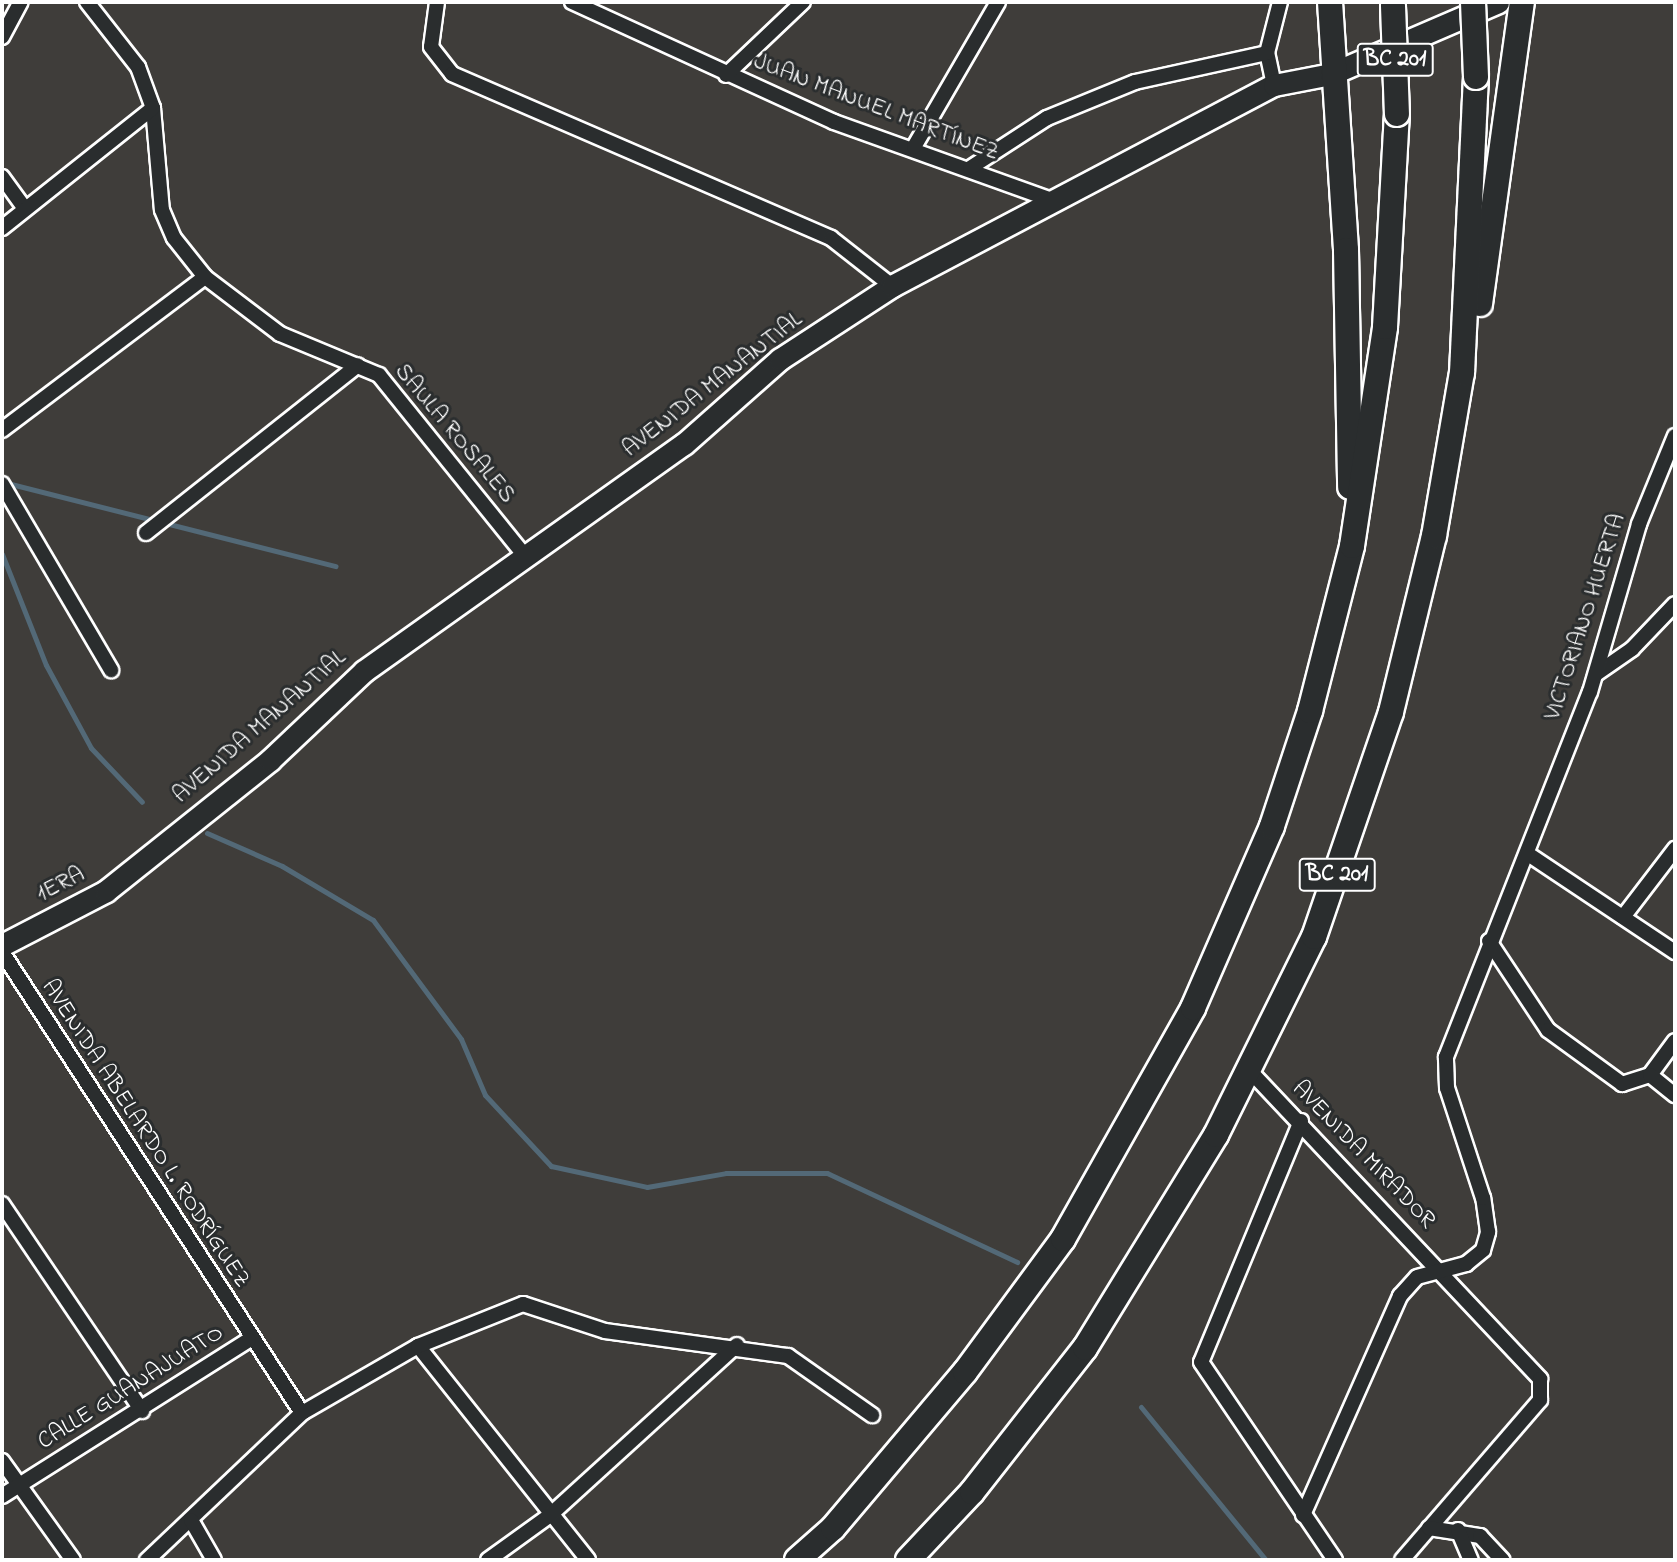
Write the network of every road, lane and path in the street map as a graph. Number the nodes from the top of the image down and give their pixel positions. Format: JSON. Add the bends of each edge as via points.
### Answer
{"nodes":[{"id":1,"x":21,"y":2,"type":"edge"},
{"id":2,"x":88,"y":2,"type":"edge"},
{"id":3,"x":437,"y":2,"type":"edge"},
{"id":4,"x":572,"y":2,"type":"edge"},
{"id":5,"x":803,"y":2,"type":"edge"},
{"id":6,"x":998,"y":2,"type":"edge"},
{"id":7,"x":1280,"y":2,"type":"edge"},
{"id":8,"x":1330,"y":2,"type":"edge"},
{"id":9,"x":1473,"y":2,"type":"edge"},
{"id":10,"x":1498,"y":2,"type":"edge"},
{"id":11,"x":1522,"y":2,"type":"edge"},
{"id":12,"x":1393,"y":4,"type":"edge"},
{"id":13,"x":2,"y":37,"type":"edge"},
{"id":14,"x":1267,"y":53,"type":"junction"},
{"id":15,"x":1331,"y":74,"type":"junction"},
{"id":16,"x":726,"y":75,"type":"junction"},
{"id":17,"x":1274,"y":85,"type":"junction"},
{"id":18,"x":153,"y":107,"type":"junction"},
{"id":19,"x":914,"y":146,"type":"junction"},
{"id":20,"x":970,"y":168,"type":"junction"},
{"id":21,"x":2,"y":177,"type":"edge"},
{"id":22,"x":1052,"y":200,"type":"junction"},
{"id":23,"x":25,"y":209,"type":"junction"},
{"id":24,"x":2,"y":228,"type":"edge"},
{"id":25,"x":205,"y":277,"type":"junction"},
{"id":26,"x":892,"y":286,"type":"junction"},
{"id":27,"x":358,"y":365,"type":"junction"},
{"id":28,"x":1462,"y":373,"type":"junction"},
{"id":29,"x":2,"y":430,"type":"edge"},
{"id":30,"x":1675,"y":436,"type":"edge"},
{"id":31,"x":2,"y":484,"type":"edge"},
{"id":32,"x":146,"y":533,"type":"dead end"},
{"id":33,"x":1352,"y":546,"type":"junction"},
{"id":34,"x":526,"y":558,"type":"junction"},
{"id":35,"x":1675,"y":604,"type":"edge"},
{"id":36,"x":111,"y":670,"type":"dead end"},
{"id":37,"x":1596,"y":674,"type":"junction"},
{"id":38,"x":1675,"y":849,"type":"edge"},
{"id":39,"x":1528,"y":854,"type":"junction"},
{"id":40,"x":106,"y":891,"type":"joint"},
{"id":41,"x":1623,"y":917,"type":"junction"},
{"id":42,"x":1489,"y":941,"type":"junction"},
{"id":43,"x":2,"y":945,"type":"edge"},
{"id":44,"x":2,"y":952,"type":"edge"},
{"id":45,"x":1675,"y":952,"type":"edge"},
{"id":46,"x":1675,"y":1041,"type":"edge"},
{"id":47,"x":1251,"y":1072,"type":"junction"},
{"id":48,"x":1650,"y":1075,"type":"junction"},
{"id":49,"x":1675,"y":1095,"type":"edge"},
{"id":50,"x":1301,"y":1121,"type":"junction"},
{"id":51,"x":2,"y":1204,"type":"edge"},
{"id":52,"x":1443,"y":1270,"type":"junction"},
{"id":53,"x":249,"y":1340,"type":"junction"},
{"id":54,"x":737,"y":1345,"type":"junction"},
{"id":55,"x":418,"y":1346,"type":"junction"},
{"id":56,"x":142,"y":1411,"type":"junction"},
{"id":57,"x":302,"y":1413,"type":"junction"},
{"id":58,"x":872,"y":1415,"type":"dead end"},
{"id":59,"x":2,"y":1461,"type":"edge"},
{"id":60,"x":18,"y":1486,"type":"junction"},
{"id":61,"x":2,"y":1496,"type":"edge"},
{"id":62,"x":1303,"y":1515,"type":"junction"},
{"id":63,"x":549,"y":1516,"type":"junction"},
{"id":64,"x":191,"y":1520,"type":"junction"},
{"id":65,"x":1429,"y":1528,"type":"junction"},
{"id":66,"x":1458,"y":1530,"type":"junction"},
{"id":67,"x":73,"y":1560,"type":"edge"},
{"id":68,"x":147,"y":1560,"type":"edge"},
{"id":69,"x":214,"y":1560,"type":"edge"},
{"id":70,"x":488,"y":1560,"type":"edge"},
{"id":71,"x":588,"y":1560,"type":"edge"},
{"id":72,"x":797,"y":1560,"type":"edge"},
{"id":73,"x":908,"y":1560,"type":"edge"},
{"id":74,"x":1335,"y":1560,"type":"edge"},
{"id":75,"x":1402,"y":1560,"type":"edge"},
{"id":76,"x":1471,"y":1560,"type":"edge"},
{"id":77,"x":1502,"y":1560,"type":"edge"}],
"edges":[{"from":1,"to":13,"type":"street"},
{"from":2,"to":18,"type":"street","name":"SAULA ROSALES","via":[[138,67]]},
{"from":3,"to":26,"type":"street","via":[[431,47],[452,74],[831,238]]},
{"from":4,"to":16,"type":"street","name":"JUAN MANUEL MARTÍNEZ"},
{"from":5,"to":16,"type":"street"},
{"from":6,"to":19,"type":"street"},
{"from":7,"to":14,"type":"street"},
{"from":8,"to":15,"type":"highway"},
{"from":9,"to":28,"type":"highway","number":"BC 201","bridge":true,"via":[[1476,77]]},
{"from":10,"to":15,"type":"main road","name":"AVENIDA MANANTIAL"},
{"from":11,"to":28,"type":"highway","via":[[1488,262]]},
{"from":12,"to":33,"type":"highway","number":"BC 201","bridge":true,"via":[[1397,114],[1385,327]]},
{"from":14,"to":17,"type":"street"},
{"from":14,"to":20,"type":"street","via":[[1135,82],[1047,118]]},
{"from":15,"to":17,"type":"main road","name":"AVENIDA MANANTIAL"},
{"from":15,"to":33,"type":"highway","via":[[1346,250]]},
{"from":16,"to":19,"type":"street","name":"JUAN MANUEL MARTÍNEZ","via":[[834,122]]},
{"from":17,"to":22,"type":"main road","name":"AVENIDA MANANTIAL"},
{"from":18,"to":23,"type":"street"},
{"from":18,"to":25,"type":"street","name":"SAULA ROSALES","via":[[162,210],[174,238]]},
{"from":19,"to":20,"type":"street","name":"JUAN MANUEL MARTÍNEZ"},
{"from":20,"to":22,"type":"street","name":"JUAN MANUEL MARTÍNEZ"},
{"from":21,"to":23,"type":"street"},
{"from":22,"to":26,"type":"main road","name":"AVENIDA MANANTIAL"},
{"from":23,"to":24,"type":"street"},
{"from":25,"to":27,"type":"street","name":"SAULA ROSALES","via":[[280,334]]},
{"from":25,"to":29,"type":"street"},
{"from":26,"to":34,"type":"main road","name":"AVENIDA MANANTIAL","via":[[780,359],[684,444]]},
{"from":27,"to":32,"type":"street"},
{"from":27,"to":34,"type":"street","name":"SAULA ROSALES","via":[[379,375]]},
{"from":28,"to":47,"type":"highway","number":"BC 201","via":[[1434,536],[1391,712],[1314,937]]},
{"from":30,"to":37,"type":"street","name":"VICTORIANO HUERTA","via":[[1639,524]]},
{"from":31,"to":36,"type":"street"},
{"from":33,"to":72,"type":"highway","number":"BC 201","via":[[1310,712],[1272,826],[1149,1093],[1063,1239],[965,1372],[833,1528]]},
{"from":34,"to":40,"type":"main road","name":"AVENIDA MANANTIAL","via":[[364,671],[270,760]]},
{"from":35,"to":37,"type":"street","via":[[1632,649]]},
{"from":37,"to":39,"type":"street","name":"VICTORIANO HUERTA"},
{"from":38,"to":41,"type":"street"},
{"from":39,"to":41,"type":"street"},
{"from":39,"to":42,"type":"street","name":"VICTORIANO HUERTA"},
{"from":40,"to":43,"type":"main road","name":"1ERA"},
{"from":41,"to":45,"type":"street"},
{"from":42,"to":48,"type":"street","via":[[1548,1030],[1585,1062],[1622,1084],[1636,1085]]},
{"from":42,"to":52,"type":"street","name":"VICTORIANO HUERTA","via":[[1446,1057],[1447,1088],[1488,1232],[1483,1250]]},
{"from":44,"to":53,"type":"street","name":"AVENIDA ABELARDO L. RODRÍGUEZ"},
{"from":46,"to":48,"type":"street"},
{"from":47,"to":50,"type":"street","name":"AVENIDA MIRADOR"},
{"from":47,"to":73,"type":"highway","number":"BC 201","via":[[1086,1348],[972,1492]]},
{"from":48,"to":49,"type":"street"},
{"from":50,"to":52,"type":"street","name":"AVENIDA MIRADOR"},
{"from":50,"to":62,"type":"street","via":[[1201,1362]]},
{"from":51,"to":56,"type":"street"},
{"from":52,"to":62,"type":"street","name":"VICTORIANO HUERTA","via":[[1417,1277],[1399,1296]]},
{"from":52,"to":65,"type":"street","via":[[1539,1379],[1541,1391]]},
{"from":53,"to":56,"type":"street","name":"CALLE GUANAJUATO"},
{"from":53,"to":57,"type":"street","name":"AVENIDA ABELARDO L. RODRÍGUEZ"},
{"from":54,"to":55,"type":"street","via":[[605,1331],[523,1304]]},
{"from":54,"to":58,"type":"street","via":[[814,1368]]},
{"from":54,"to":63,"type":"street"},
{"from":55,"to":57,"type":"street"},
{"from":55,"to":63,"type":"street"},
{"from":56,"to":60,"type":"street","name":"CALLE GUANAJUATO"},
{"from":57,"to":64,"type":"street"},
{"from":59,"to":60,"type":"street"},
{"from":60,"to":61,"type":"street","name":"CALLE GUANAJUATO"},
{"from":60,"to":67,"type":"street"},
{"from":62,"to":74,"type":"street"},
{"from":63,"to":70,"type":"street"},
{"from":63,"to":71,"type":"street"},
{"from":64,"to":68,"type":"street"},
{"from":64,"to":69,"type":"street"},
{"from":65,"to":66,"type":"street"},
{"from":65,"to":75,"type":"street"},
{"from":66,"to":76,"type":"street"},
{"from":66,"to":77,"type":"street","via":[[1480,1536]]}]}
